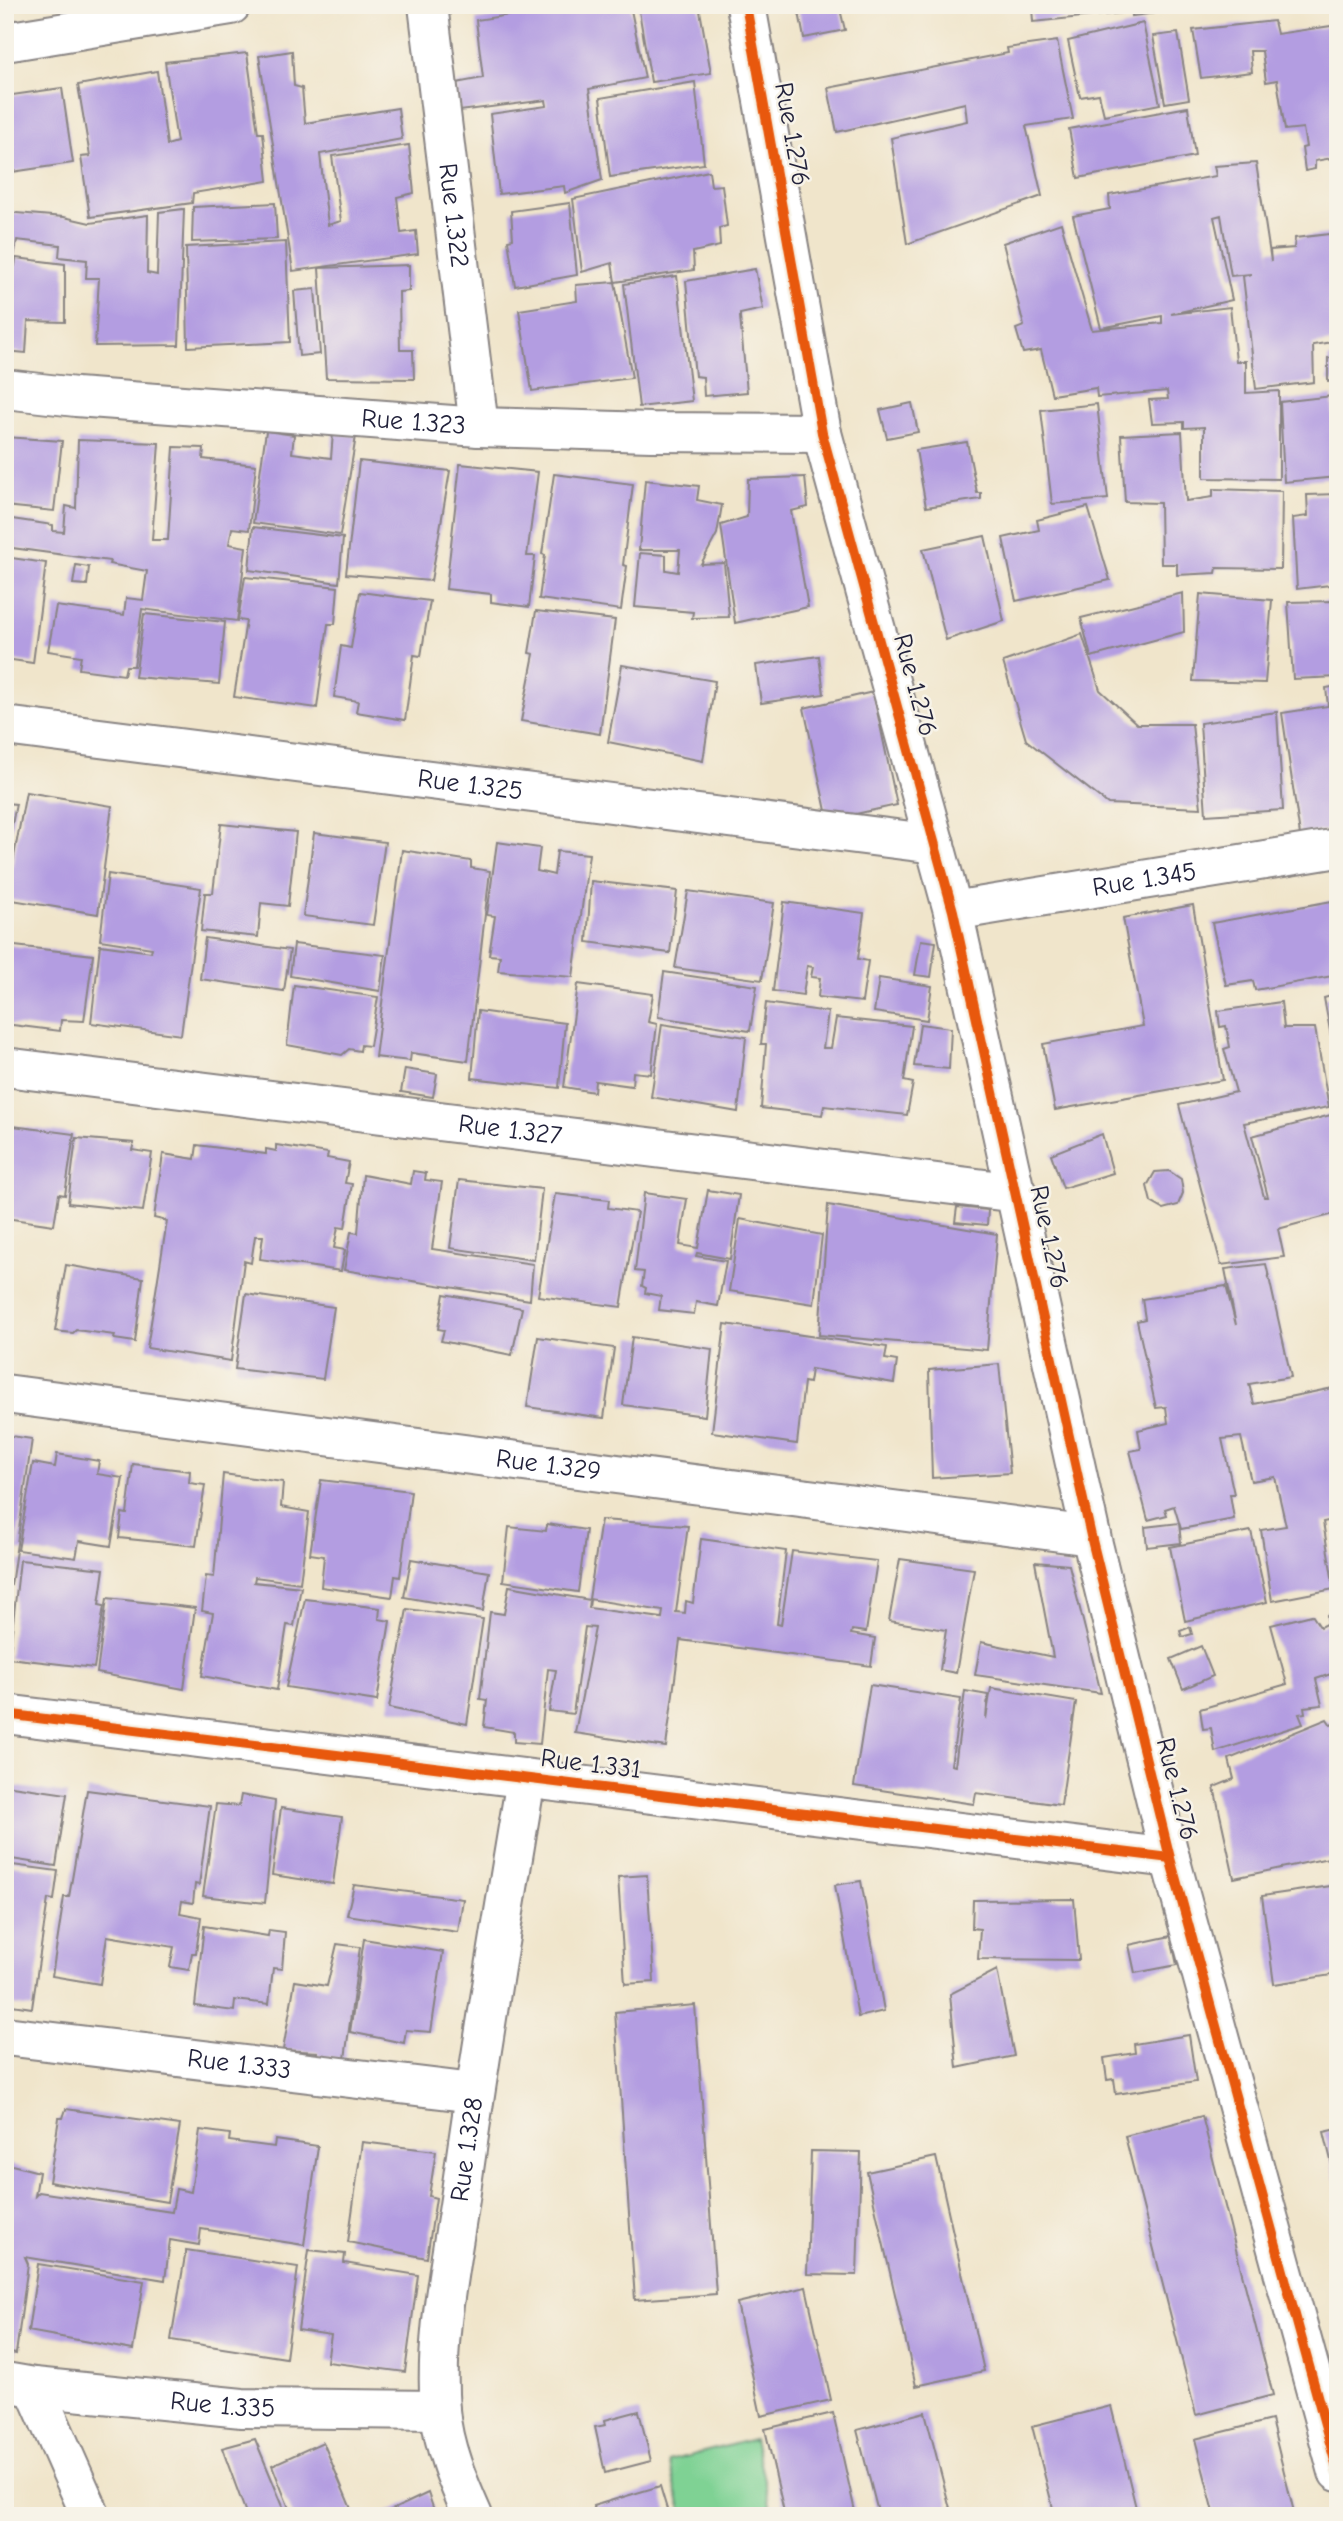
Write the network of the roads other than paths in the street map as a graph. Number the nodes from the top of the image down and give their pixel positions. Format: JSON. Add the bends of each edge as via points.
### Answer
{"nodes":[{"id":1,"x":231,"y":5,"type":"edge"},
{"id":2,"x":428,"y":5,"type":"edge"},
{"id":3,"x":746,"y":5,"type":"edge"},
{"id":4,"x":95,"y":17,"type":"edge"},
{"id":5,"x":5,"y":42,"type":"edge"},
{"id":6,"x":5,"y":389,"type":"edge"},
{"id":7,"x":479,"y":427,"type":"junction"},
{"id":8,"x":822,"y":433,"type":"junction"},
{"id":9,"x":5,"y":726,"type":"edge"},
{"id":10,"x":935,"y":844,"type":"junction"},
{"id":11,"x":1338,"y":848,"type":"edge"},
{"id":12,"x":953,"y":911,"type":"junction"},
{"id":13,"x":5,"y":1066,"type":"edge"},
{"id":14,"x":1017,"y":1194,"type":"junction"},
{"id":15,"x":5,"y":1394,"type":"edge"},
{"id":16,"x":1091,"y":1536,"type":"junction"},
{"id":17,"x":5,"y":1714,"type":"edge"},
{"id":18,"x":526,"y":1779,"type":"junction"},
{"id":19,"x":1170,"y":1858,"type":"junction"},
{"id":20,"x":5,"y":2036,"type":"edge"},
{"id":21,"x":474,"y":2093,"type":"junction"},
{"id":22,"x":20,"y":2385,"type":"edge"},
{"id":23,"x":440,"y":2410,"type":"junction"},
{"id":24,"x":1338,"y":2472,"type":"edge"},
{"id":25,"x":92,"y":2516,"type":"edge"},
{"id":26,"x":473,"y":2516,"type":"edge"}],
"edges":[{"from":1,"to":4,"type":"street"},
{"from":2,"to":7,"type":"street","name":"Rue 1.322"},
{"from":3,"to":8,"type":"street","name":"Rue 1.276"},
{"from":4,"to":5,"type":"street"},
{"from":6,"to":7,"type":"street","name":"Rue 1.323"},
{"from":7,"to":8,"type":"street","name":"Rue 1.323"},
{"from":8,"to":10,"type":"street","name":"Rue 1.276"},
{"from":9,"to":10,"type":"street","name":"Rue 1.325"},
{"from":10,"to":12,"type":"street","name":"Rue 1.276"},
{"from":11,"to":12,"type":"street","name":"Rue 1.345"},
{"from":12,"to":14,"type":"street","name":"Rue 1.276"},
{"from":13,"to":14,"type":"street","name":"Rue 1.327"},
{"from":14,"to":16,"type":"street","name":"Rue 1.276"},
{"from":15,"to":16,"type":"street","name":"Rue 1.329"},
{"from":16,"to":19,"type":"street","name":"Rue 1.276"},
{"from":17,"to":18,"type":"street","name":"Rue 1.331"},
{"from":18,"to":19,"type":"street","name":"Rue 1.331"},
{"from":18,"to":21,"type":"street","name":"Rue 1.328"},
{"from":19,"to":24,"type":"street","name":"Rue 1.276"},
{"from":20,"to":21,"type":"street","name":"Rue 1.333"},
{"from":21,"to":23,"type":"street","name":"Rue 1.328","via":[[440,2344]]},
{"from":22,"to":23,"type":"street","name":"Rue 1.335","via":[[242,2408]]},
{"from":22,"to":25,"type":"street"},
{"from":23,"to":26,"type":"street","name":"Rue 1.328","via":[[446,2446]]}]}
